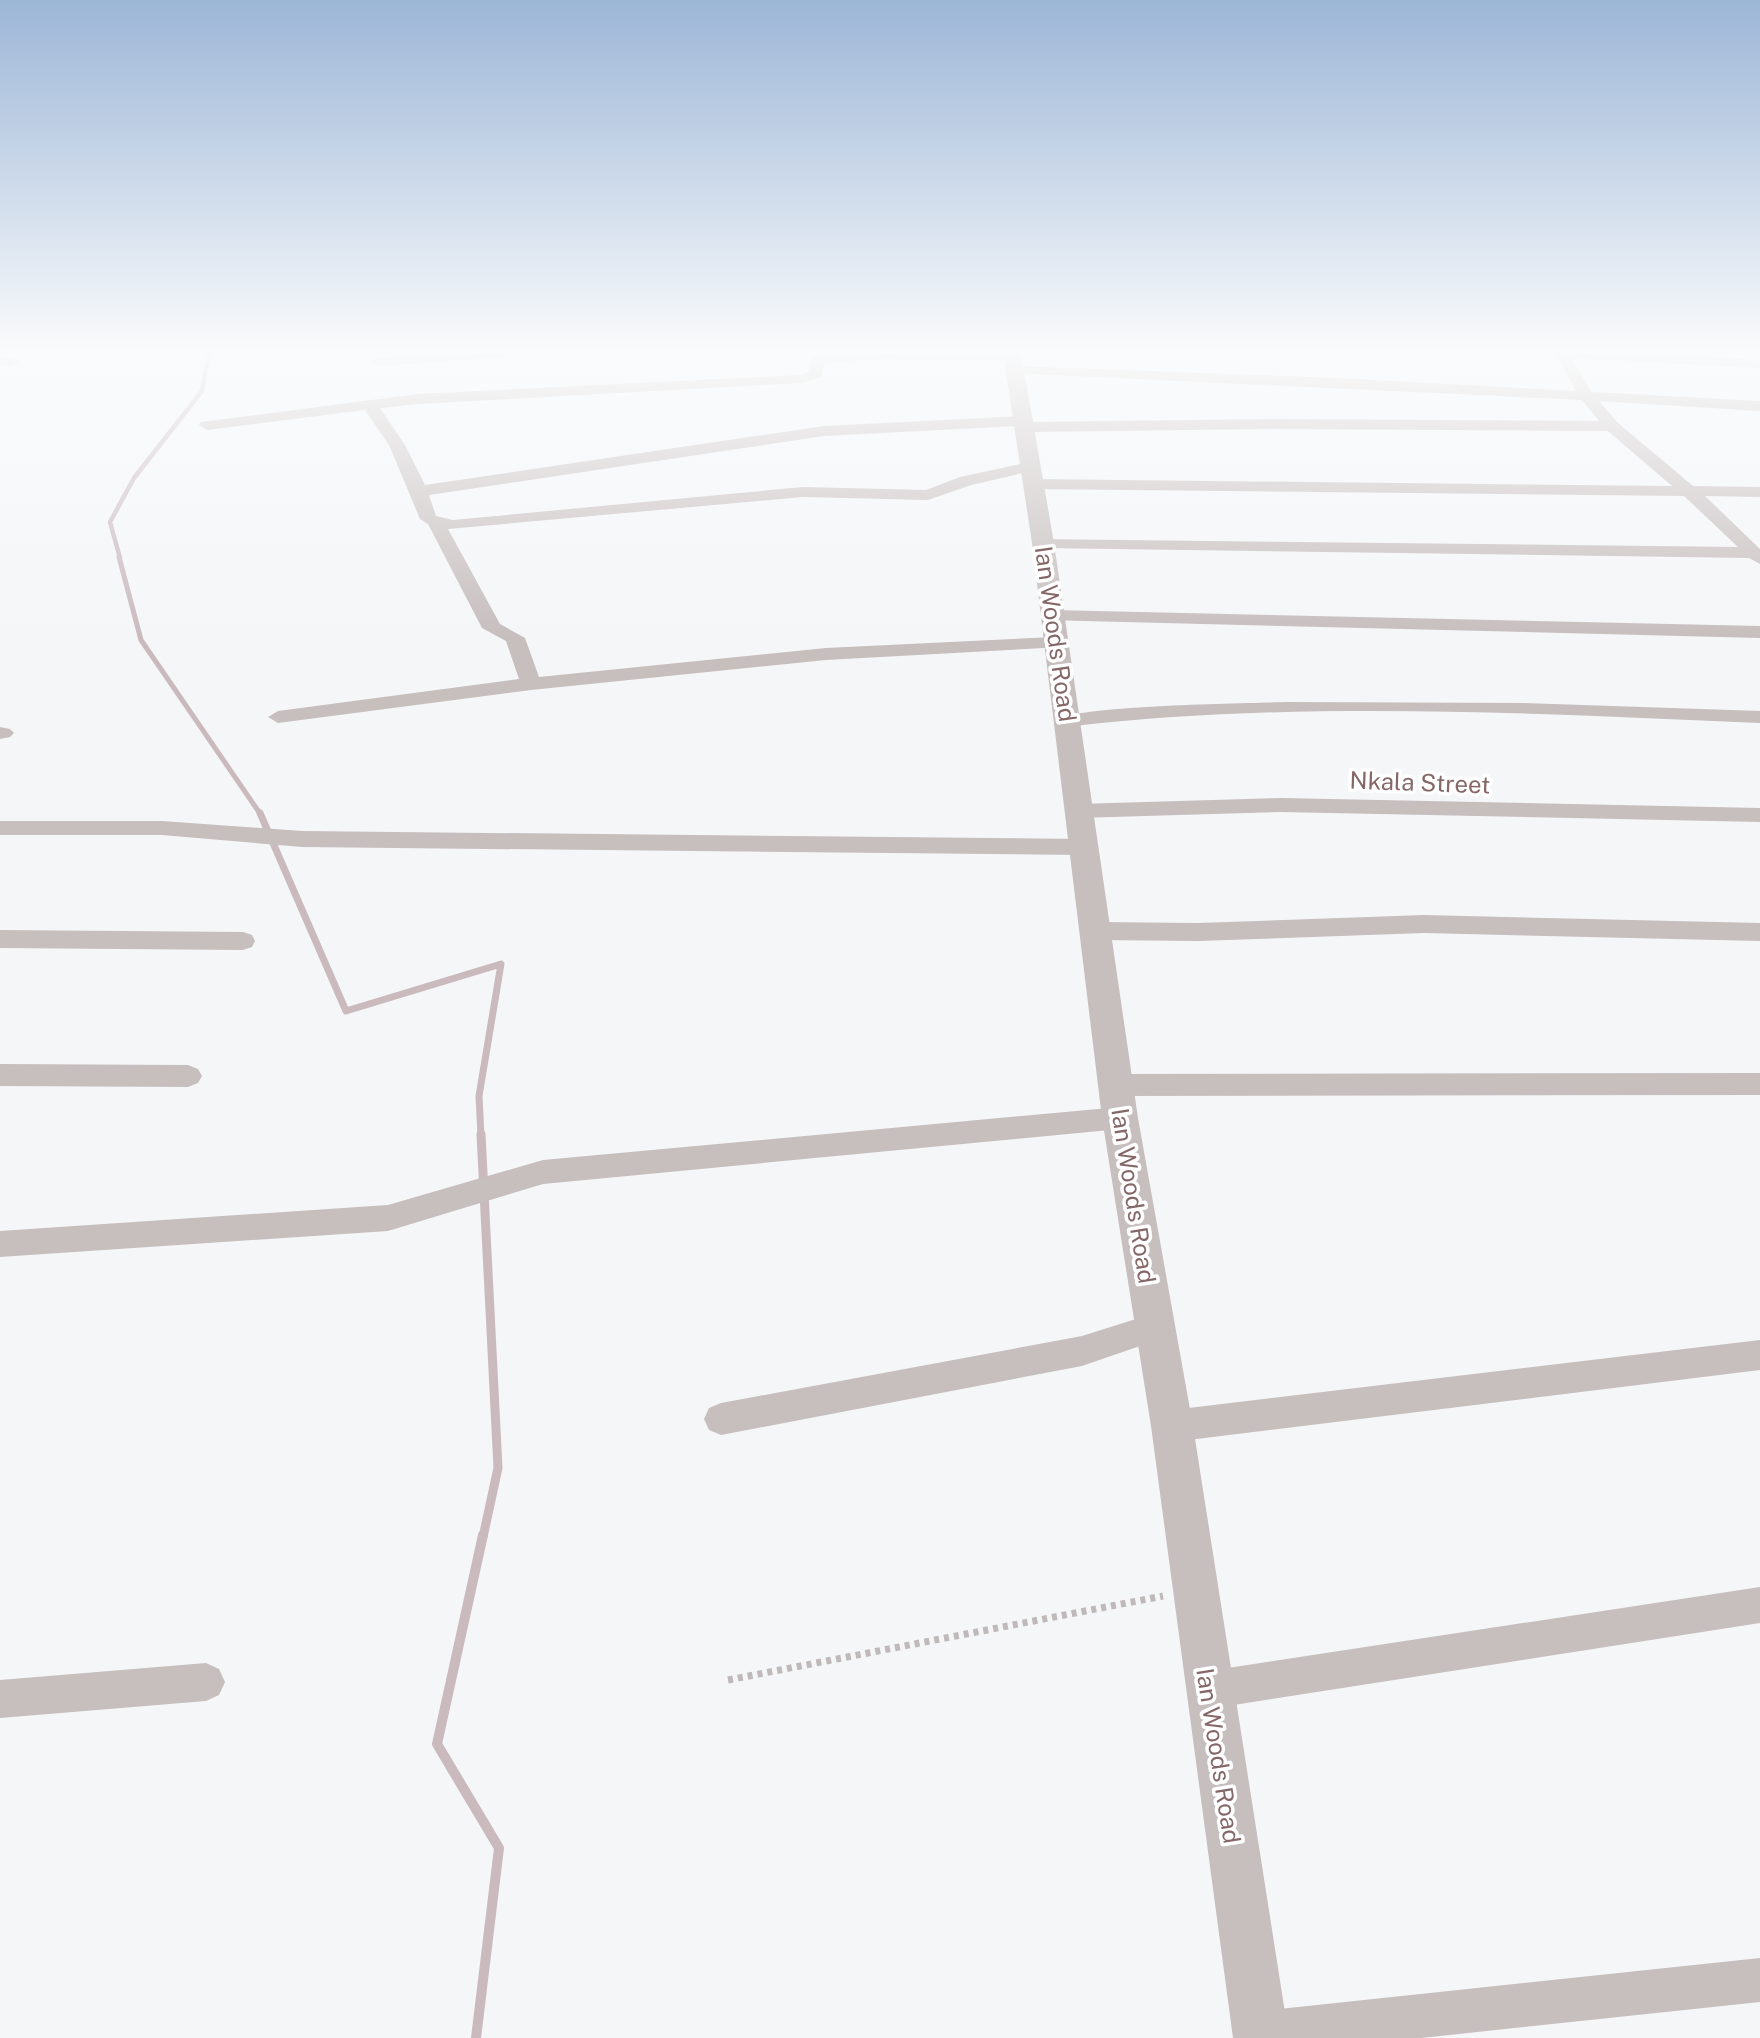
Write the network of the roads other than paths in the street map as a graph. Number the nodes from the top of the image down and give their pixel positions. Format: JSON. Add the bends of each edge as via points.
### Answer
{"nodes":[{"id":1,"x":398,"y":448,"type":"edge"},
{"id":2,"x":704,"y":448,"type":"edge"},
{"id":3,"x":1028,"y":448,"type":"edge"},
{"id":4,"x":1637,"y":448,"type":"edge"},
{"id":5,"x":1031,"y":475,"type":"junction"},
{"id":6,"x":419,"y":491,"type":"junction"},
{"id":7,"x":1687,"y":492,"type":"junction"},
{"id":8,"x":1760,"y":492,"type":"edge"},
{"id":9,"x":436,"y":523,"type":"junction"},
{"id":10,"x":1043,"y":543,"type":"junction"},
{"id":11,"x":1757,"y":556,"type":"edge"},
{"id":12,"x":1053,"y":630,"type":"junction"},
{"id":13,"x":1760,"y":632,"type":"edge"},
{"id":14,"x":531,"y":684,"type":"junction"},
{"id":15,"x":278,"y":717,"type":"dead end"},
{"id":16,"x":1760,"y":717,"type":"edge"},
{"id":17,"x":1066,"y":721,"type":"junction"},
{"id":18,"x":1079,"y":811,"type":"junction"},
{"id":19,"x":1760,"y":815,"type":"edge"},
{"id":20,"x":0,"y":828,"type":"edge"},
{"id":21,"x":1083,"y":847,"type":"junction"},
{"id":22,"x":1096,"y":931,"type":"junction"},
{"id":23,"x":1760,"y":932,"type":"edge"},
{"id":24,"x":0,"y":939,"type":"edge"},
{"id":25,"x":243,"y":941,"type":"dead end"},
{"id":26,"x":0,"y":1075,"type":"edge"},
{"id":27,"x":188,"y":1076,"type":"dead end"},
{"id":28,"x":1760,"y":1084,"type":"edge"},
{"id":29,"x":1118,"y":1101,"type":"junction"},
{"id":30,"x":512,"y":1183,"type":"joint"},
{"id":31,"x":0,"y":1244,"type":"edge"},
{"id":32,"x":1155,"y":1328,"type":"junction"},
{"id":33,"x":1760,"y":1355,"type":"edge"},
{"id":34,"x":721,"y":1419,"type":"dead end"},
{"id":35,"x":1171,"y":1426,"type":"junction"},
{"id":36,"x":1760,"y":1605,"type":"edge"},
{"id":37,"x":206,"y":1682,"type":"dead end"},
{"id":38,"x":1208,"y":1690,"type":"junction"},
{"id":39,"x":0,"y":1699,"type":"edge"},
{"id":40,"x":1760,"y":1980,"type":"edge"},
{"id":41,"x":1261,"y":2036,"type":"edge"}],
"edges":[{"from":1,"to":6,"type":"street"},
{"from":2,"to":6,"type":"street"},
{"from":3,"to":5,"type":"street","name":"Ian Woods Road"},
{"from":4,"to":7,"type":"street"},
{"from":5,"to":7,"type":"street"},
{"from":5,"to":9,"type":"street","via":[[966,481],[928,495],[803,492]]},
{"from":5,"to":10,"type":"street","name":"Ian Woods Road"},
{"from":6,"to":9,"type":"street","via":[[429,519]]},
{"from":7,"to":8,"type":"street"},
{"from":7,"to":11,"type":"street"},
{"from":9,"to":14,"type":"street","via":[[492,628],[515,638]]},
{"from":10,"to":11,"type":"street"},
{"from":10,"to":12,"type":"street","name":"Ian Woods Road"},
{"from":12,"to":13,"type":"street"},
{"from":12,"to":14,"type":"street"},
{"from":12,"to":17,"type":"street","name":"Ian Woods Road"},
{"from":14,"to":15,"type":"street"},
{"from":16,"to":17,"type":"street","via":[[1518,707],[1348,706]]},
{"from":17,"to":18,"type":"street","name":"Ian Woods Road"},
{"from":18,"to":19,"type":"street","name":"Nkala Street","via":[[1281,805]]},
{"from":18,"to":21,"type":"street","name":"Ian Woods Road"},
{"from":20,"to":21,"type":"street","via":[[162,828],[302,839]]},
{"from":21,"to":22,"type":"street","name":"Ian Woods Road"},
{"from":22,"to":23,"type":"street","via":[[1424,924]]},
{"from":22,"to":29,"type":"street","name":"Ian Woods Road"},
{"from":24,"to":25,"type":"street"},
{"from":26,"to":27,"type":"street"},
{"from":28,"to":29,"type":"street"},
{"from":29,"to":30,"type":"street","via":[[543,1172]]},
{"from":29,"to":32,"type":"street","name":"Ian Woods Road"},
{"from":30,"to":31,"type":"street","via":[[388,1219]]},
{"from":32,"to":34,"type":"street","via":[[1082,1352]]},
{"from":32,"to":35,"type":"street","name":"Ian Woods Road"},
{"from":33,"to":35,"type":"street"},
{"from":35,"to":38,"type":"street","name":"Ian Woods Road"},
{"from":36,"to":38,"type":"street"},
{"from":37,"to":39,"type":"street"},
{"from":38,"to":41,"type":"street","name":"Ian Woods Road"},
{"from":40,"to":41,"type":"street"}]}
